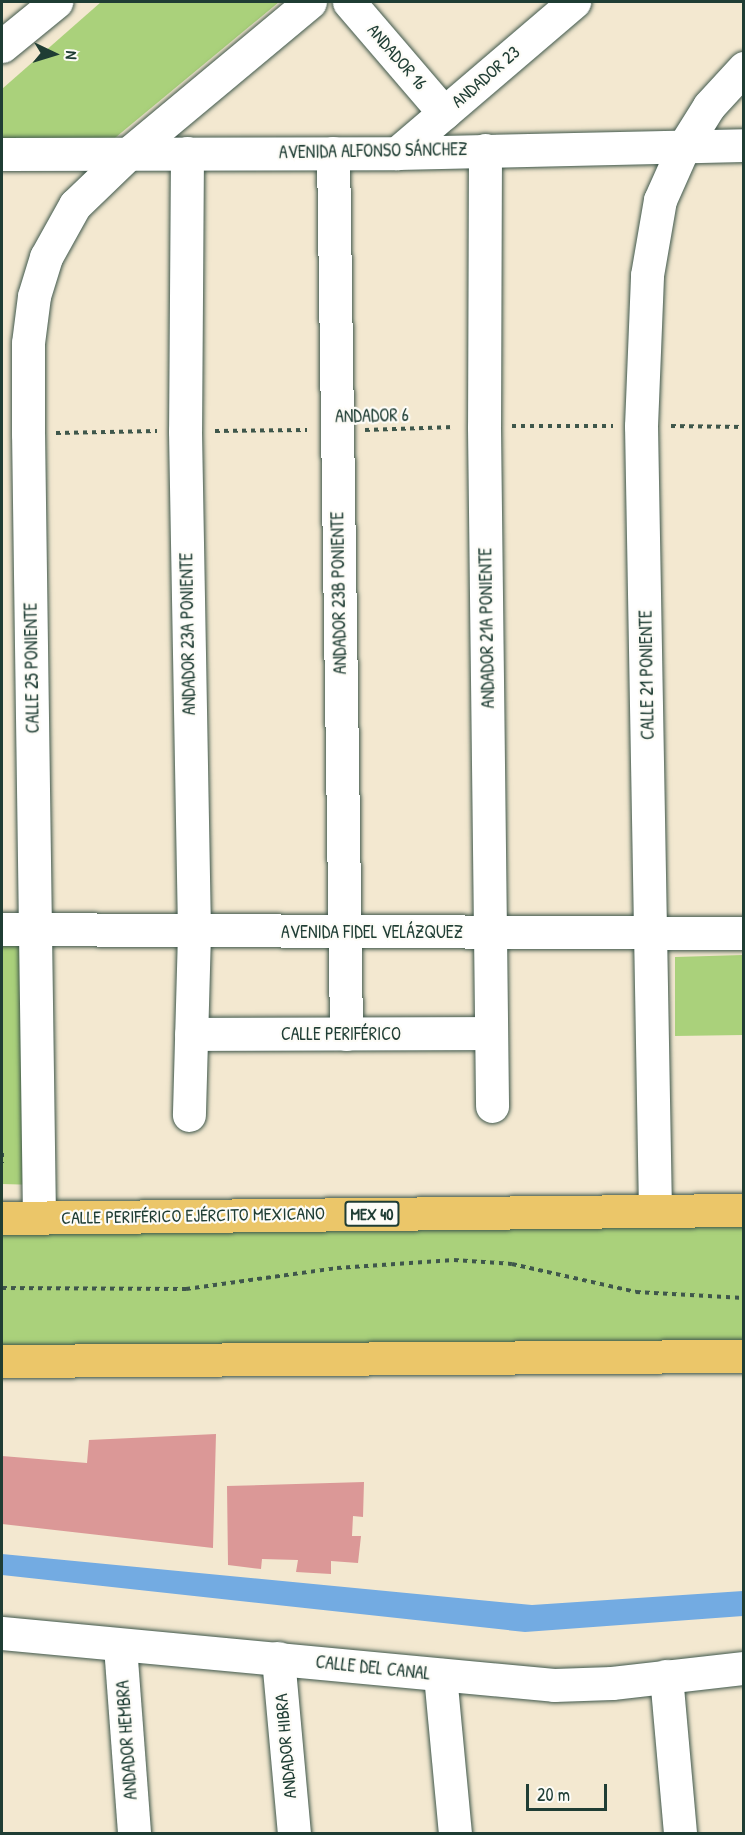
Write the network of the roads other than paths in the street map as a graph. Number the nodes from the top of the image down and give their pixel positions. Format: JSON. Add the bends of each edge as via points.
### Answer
{"nodes":[{"id":1,"x":310,"y":2,"type":"edge"},
{"id":2,"x":349,"y":2,"type":"edge"},
{"id":3,"x":574,"y":2,"type":"edge"},
{"id":4,"x":52,"y":3,"type":"edge"},
{"id":5,"x":2,"y":46,"type":"edge"},
{"id":6,"x":744,"y":68,"type":"edge"},
{"id":7,"x":444,"y":113,"type":"junction"},
{"id":8,"x":744,"y":145,"type":"edge"},
{"id":9,"x":684,"y":146,"type":"junction"},
{"id":10,"x":485,"y":150,"type":"junction"},
{"id":11,"x":130,"y":152,"type":"junction"},
{"id":12,"x":188,"y":153,"type":"junction"},
{"id":13,"x":333,"y":153,"type":"junction"},
{"id":14,"x":397,"y":153,"type":"junction"},
{"id":15,"x":2,"y":154,"type":"edge"},
{"id":16,"x":36,"y":928,"type":"junction"},
{"id":17,"x":2,"y":929,"type":"edge"},
{"id":18,"x":344,"y":930,"type":"junction"},
{"id":19,"x":194,"y":933,"type":"junction"},
{"id":20,"x":491,"y":933,"type":"junction"},
{"id":21,"x":744,"y":933,"type":"edge"},
{"id":22,"x":653,"y":936,"type":"junction"},
{"id":23,"x":491,"y":1033,"type":"junction"},
{"id":24,"x":191,"y":1034,"type":"junction"},
{"id":25,"x":346,"y":1034,"type":"junction"},
{"id":26,"x":492,"y":1106,"type":"dead end"},
{"id":27,"x":189,"y":1115,"type":"dead end"},
{"id":28,"x":744,"y":1210,"type":"edge"},
{"id":29,"x":655,"y":1211,"type":"junction"},
{"id":30,"x":2,"y":1218,"type":"edge"},
{"id":31,"x":39,"y":1218,"type":"junction"},
{"id":32,"x":744,"y":1356,"type":"edge"},
{"id":33,"x":2,"y":1360,"type":"edge"},
{"id":34,"x":2,"y":1633,"type":"edge"},
{"id":35,"x":120,"y":1646,"type":"junction"},
{"id":36,"x":278,"y":1658,"type":"junction"},
{"id":37,"x":744,"y":1668,"type":"edge"},
{"id":38,"x":440,"y":1675,"type":"junction"},
{"id":39,"x":666,"y":1676,"type":"junction"},
{"id":40,"x":134,"y":1833,"type":"edge"},
{"id":41,"x":294,"y":1833,"type":"edge"},
{"id":42,"x":455,"y":1833,"type":"edge"},
{"id":43,"x":680,"y":1833,"type":"edge"}],
"edges":[{"from":1,"to":11,"type":"street","name":"CALLE 25 PONIENTE"},
{"from":2,"to":7,"type":"street","name":"ANDADOR 16"},
{"from":3,"to":7,"type":"street","name":"ANDADOR 23"},
{"from":4,"to":5,"type":"street"},
{"from":6,"to":9,"type":"street","name":"CALLE 21 PONIENTE","via":[[709,106]]},
{"from":7,"to":14,"type":"street","name":"ANDADOR 23"},
{"from":8,"to":9,"type":"street","name":"AVENIDA ALFONSO SÁNCHEZ"},
{"from":9,"to":10,"type":"street","name":"AVENIDA ALFONSO SÁNCHEZ"},
{"from":9,"to":22,"type":"street","name":"CALLE 21 PONIENTE","via":[[660,200],[648,275],[642,426]]},
{"from":10,"to":14,"type":"street","name":"AVENIDA ALFONSO SÁNCHEZ"},
{"from":10,"to":20,"type":"street","name":"ANDADOR 21A PONIENTE","via":[[484,427]]},
{"from":11,"to":12,"type":"street","name":"AVENIDA ALFONSO SÁNCHEZ"},
{"from":11,"to":15,"type":"street","name":"AVENIDA ALFONSO SÁNCHEZ"},
{"from":11,"to":16,"type":"street","name":"CALLE 25 PONIENTE","via":[[75,205],[46,257],[34,296],[28,343]]},
{"from":12,"to":13,"type":"street","name":"AVENIDA ALFONSO SÁNCHEZ"},
{"from":12,"to":19,"type":"street","name":"ANDADOR 23A PONIENTE","via":[[185,431]]},
{"from":13,"to":14,"type":"street","name":"AVENIDA ALFONSO SÁNCHEZ"},
{"from":13,"to":18,"type":"street","name":"ANDADOR 23B PONIENTE"},
{"from":16,"to":17,"type":"street","name":"AVENIDA FIDEL VELÁZQUEZ"},
{"from":16,"to":19,"type":"street","name":"AVENIDA FIDEL VELÁZQUEZ"},
{"from":16,"to":31,"type":"street","name":"CALLE 25 PONIENTE"},
{"from":18,"to":19,"type":"street","name":"AVENIDA FIDEL VELÁZQUEZ"},
{"from":18,"to":20,"type":"street","name":"AVENIDA FIDEL VELÁZQUEZ"},
{"from":18,"to":25,"type":"street","name":"ANDADOR 23B PONIENTE"},
{"from":19,"to":24,"type":"street","name":"ANDADOR 23A PONIENTE"},
{"from":20,"to":22,"type":"street","name":"AVENIDA FIDEL VELÁZQUEZ"},
{"from":20,"to":23,"type":"street","name":"ANDADOR 21A PONIENTE"},
{"from":21,"to":22,"type":"street","name":"AVENIDA FIDEL VELÁZQUEZ"},
{"from":22,"to":29,"type":"street","name":"CALLE 21 PONIENTE"},
{"from":23,"to":25,"type":"street","name":"CALLE PERIFÉRICO"},
{"from":23,"to":26,"type":"street","name":"ANDADOR 21A PONIENTE"},
{"from":24,"to":25,"type":"street","name":"CALLE PERIFÉRICO"},
{"from":24,"to":27,"type":"street","name":"ANDADOR 23A PONIENTE"},
{"from":28,"to":29,"type":"highway","name":"CALLE PERIFÉRICO EJÉRCITO MEXICANO","number":"MEX 40"},
{"from":29,"to":31,"type":"highway","name":"CALLE PERIFÉRICO EJÉRCITO MEXICANO","number":"MEX 40"},
{"from":30,"to":31,"type":"highway","name":"CALLE PERIFÉRICO EJÉRCITO MEXICANO","number":"MEX 40"},
{"from":32,"to":33,"type":"highway"},
{"from":34,"to":35,"type":"street","name":"CALLE DEL CANAL"},
{"from":35,"to":36,"type":"street","name":"CALLE DEL CANAL"},
{"from":35,"to":40,"type":"street","name":"ANDADOR HEMBRA"},
{"from":36,"to":38,"type":"street","name":"CALLE DEL CANAL"},
{"from":36,"to":41,"type":"street","name":"ANDADOR HIBRA"},
{"from":37,"to":39,"type":"street","name":"CALLE DEL CANAL"},
{"from":38,"to":39,"type":"street","name":"CALLE DEL CANAL","via":[[554,1686]]},
{"from":38,"to":42,"type":"street"},
{"from":39,"to":43,"type":"street"}]}
